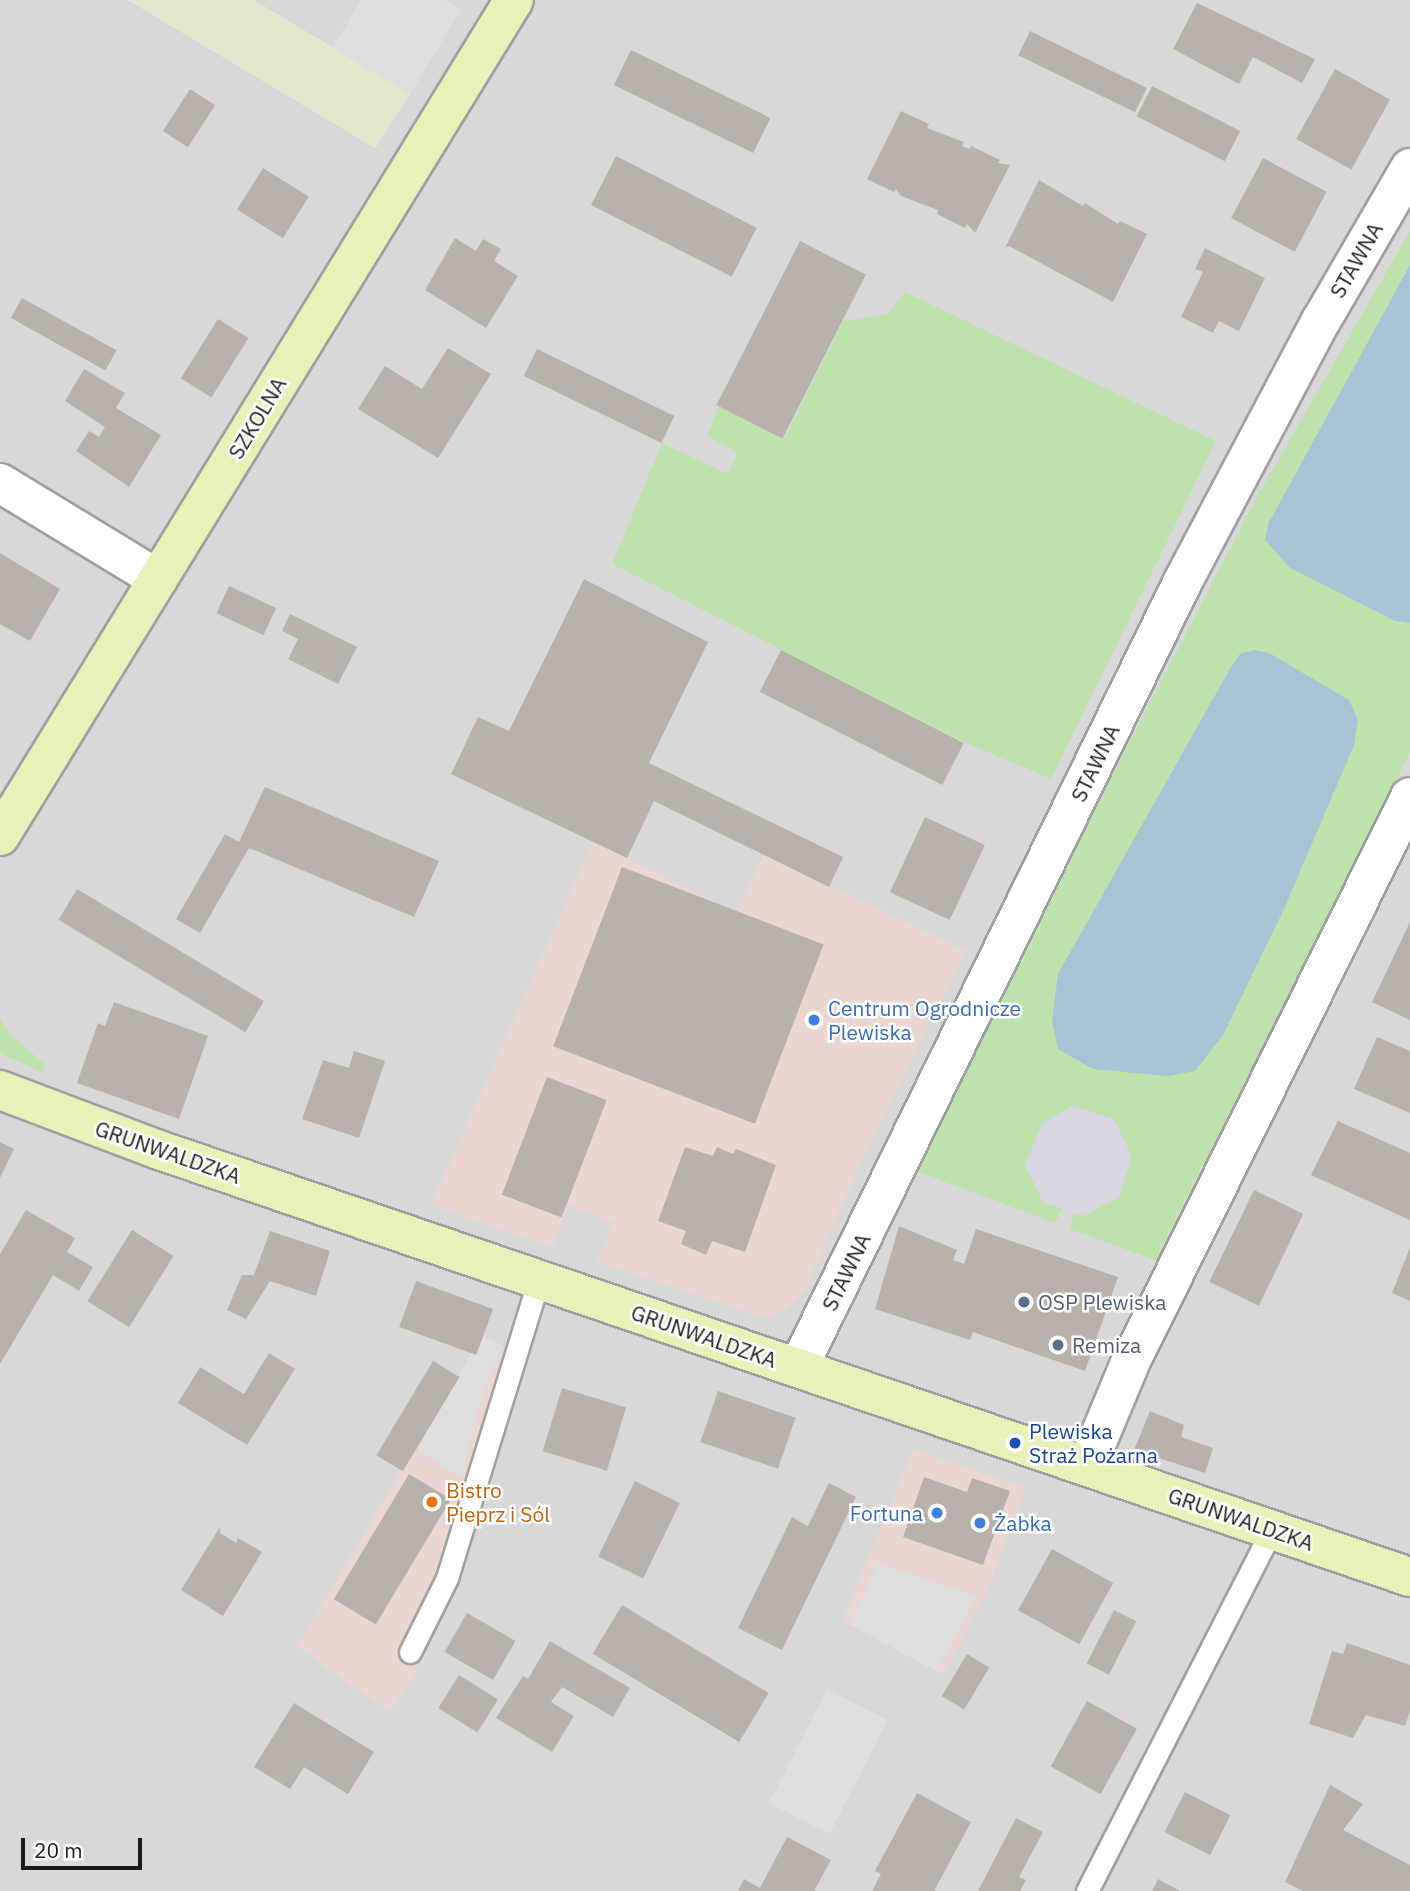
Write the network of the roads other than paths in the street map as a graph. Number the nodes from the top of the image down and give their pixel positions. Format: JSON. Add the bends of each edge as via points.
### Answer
{"nodes":[{"id":1,"x":514,"y":0,"type":"edge"},
{"id":2,"x":1410,"y":168,"type":"edge"},
{"id":3,"x":0,"y":483,"type":"edge"},
{"id":4,"x":158,"y":579,"type":"junction"},
{"id":5,"x":1410,"y":797,"type":"edge"},
{"id":6,"x":0,"y":836,"type":"edge"},
{"id":7,"x":0,"y":1090,"type":"edge"},
{"id":8,"x":538,"y":1279,"type":"junction"},
{"id":9,"x":798,"y":1368,"type":"junction"},
{"id":10,"x":1087,"y":1466,"type":"junction"},
{"id":11,"x":1272,"y":1530,"type":"junction"},
{"id":12,"x":1410,"y":1577,"type":"edge"},
{"id":13,"x":410,"y":1652,"type":"dead end"},
{"id":14,"x":1087,"y":1891,"type":"edge"}],
"edges":[{"from":1,"to":4,"type":"street","name":"SZKOLNA"},
{"from":2,"to":9,"type":"street","name":"STAWNA","via":[[1321,321],[1182,583]]},
{"from":3,"to":4,"type":"street"},
{"from":4,"to":6,"type":"street","name":"SZKOLNA"},
{"from":5,"to":10,"type":"street","via":[[1131,1361]]},
{"from":7,"to":8,"type":"street","name":"GRUNWALDZKA","via":[[159,1150]]},
{"from":8,"to":9,"type":"street","name":"GRUNWALDZKA"},
{"from":8,"to":13,"type":"lane","via":[[447,1578]]},
{"from":9,"to":10,"type":"street","name":"GRUNWALDZKA"},
{"from":10,"to":11,"type":"street","name":"GRUNWALDZKA"},
{"from":11,"to":12,"type":"street","name":"GRUNWALDZKA"},
{"from":11,"to":14,"type":"lane"}]}
